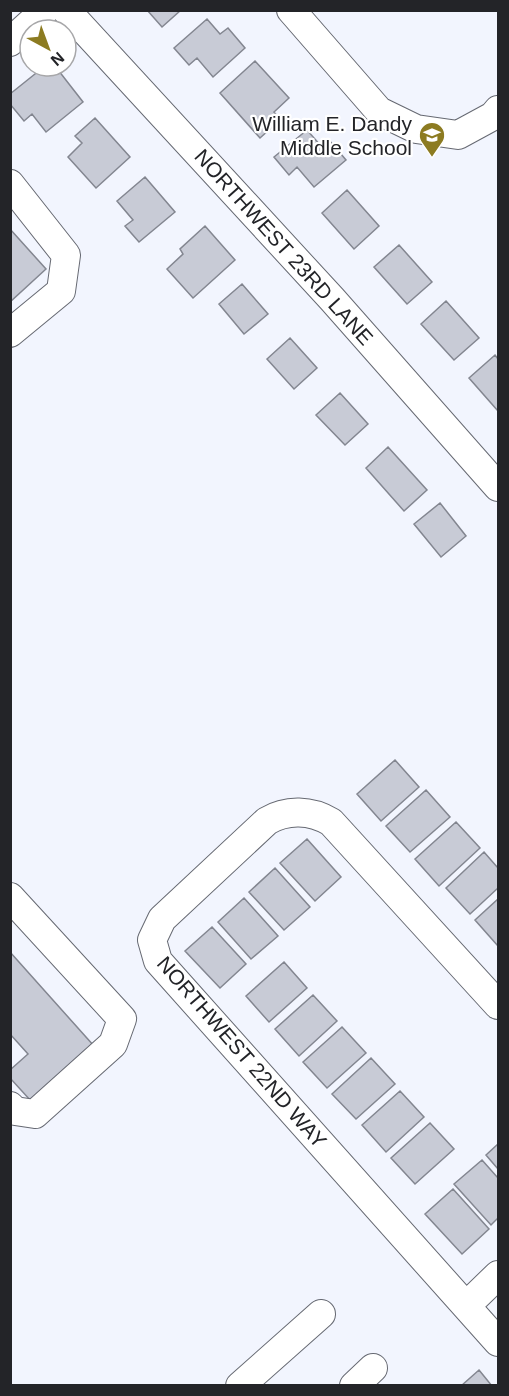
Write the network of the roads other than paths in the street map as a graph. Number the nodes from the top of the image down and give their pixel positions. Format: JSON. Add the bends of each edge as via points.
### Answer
{"nodes":[{"id":1,"x":45,"y":10,"type":"edge"},
{"id":2,"x":66,"y":10,"type":"edge"},
{"id":3,"x":291,"y":10,"type":"edge"},
{"id":4,"x":10,"y":42,"type":"edge"},
{"id":5,"x":498,"y":110,"type":"edge"},
{"id":6,"x":10,"y":184,"type":"edge"},
{"id":7,"x":10,"y":333,"type":"edge"},
{"id":8,"x":498,"y":487,"type":"edge"},
{"id":9,"x":10,"y":897,"type":"edge"},
{"id":10,"x":498,"y":1005,"type":"edge"},
{"id":11,"x":10,"y":1106,"type":"edge"},
{"id":12,"x":497,"y":1280,"type":"edge"},
{"id":13,"x":466,"y":1306,"type":"junction"},
{"id":14,"x":321,"y":1314,"type":"dead end"},
{"id":15,"x":498,"y":1342,"type":"edge"},
{"id":16,"x":240,"y":1386,"type":"edge"}],
"edges":[{"from":1,"to":4,"type":"street"},
{"from":2,"to":8,"type":"street","name":"NORTHWEST 23RD LANE","via":[[332,299]]},
{"from":3,"to":5,"type":"street","via":[[379,111],[416,129],[458,135]]},
{"from":6,"to":7,"type":"street","via":[[66,255],[61,291]]},
{"from":9,"to":11,"type":"street","via":[[122,1019],[113,1044],[35,1114],[15,1111]]},
{"from":10,"to":13,"type":"street","name":"NORTHWEST 22ND WAY","via":[[331,822],[314,814],[297,812],[267,821],[162,919],[152,940],[158,961]]},
{"from":12,"to":13,"type":"street"},
{"from":13,"to":15,"type":"street","name":"NORTHWEST 22ND WAY"},
{"from":14,"to":16,"type":"street"}]}
